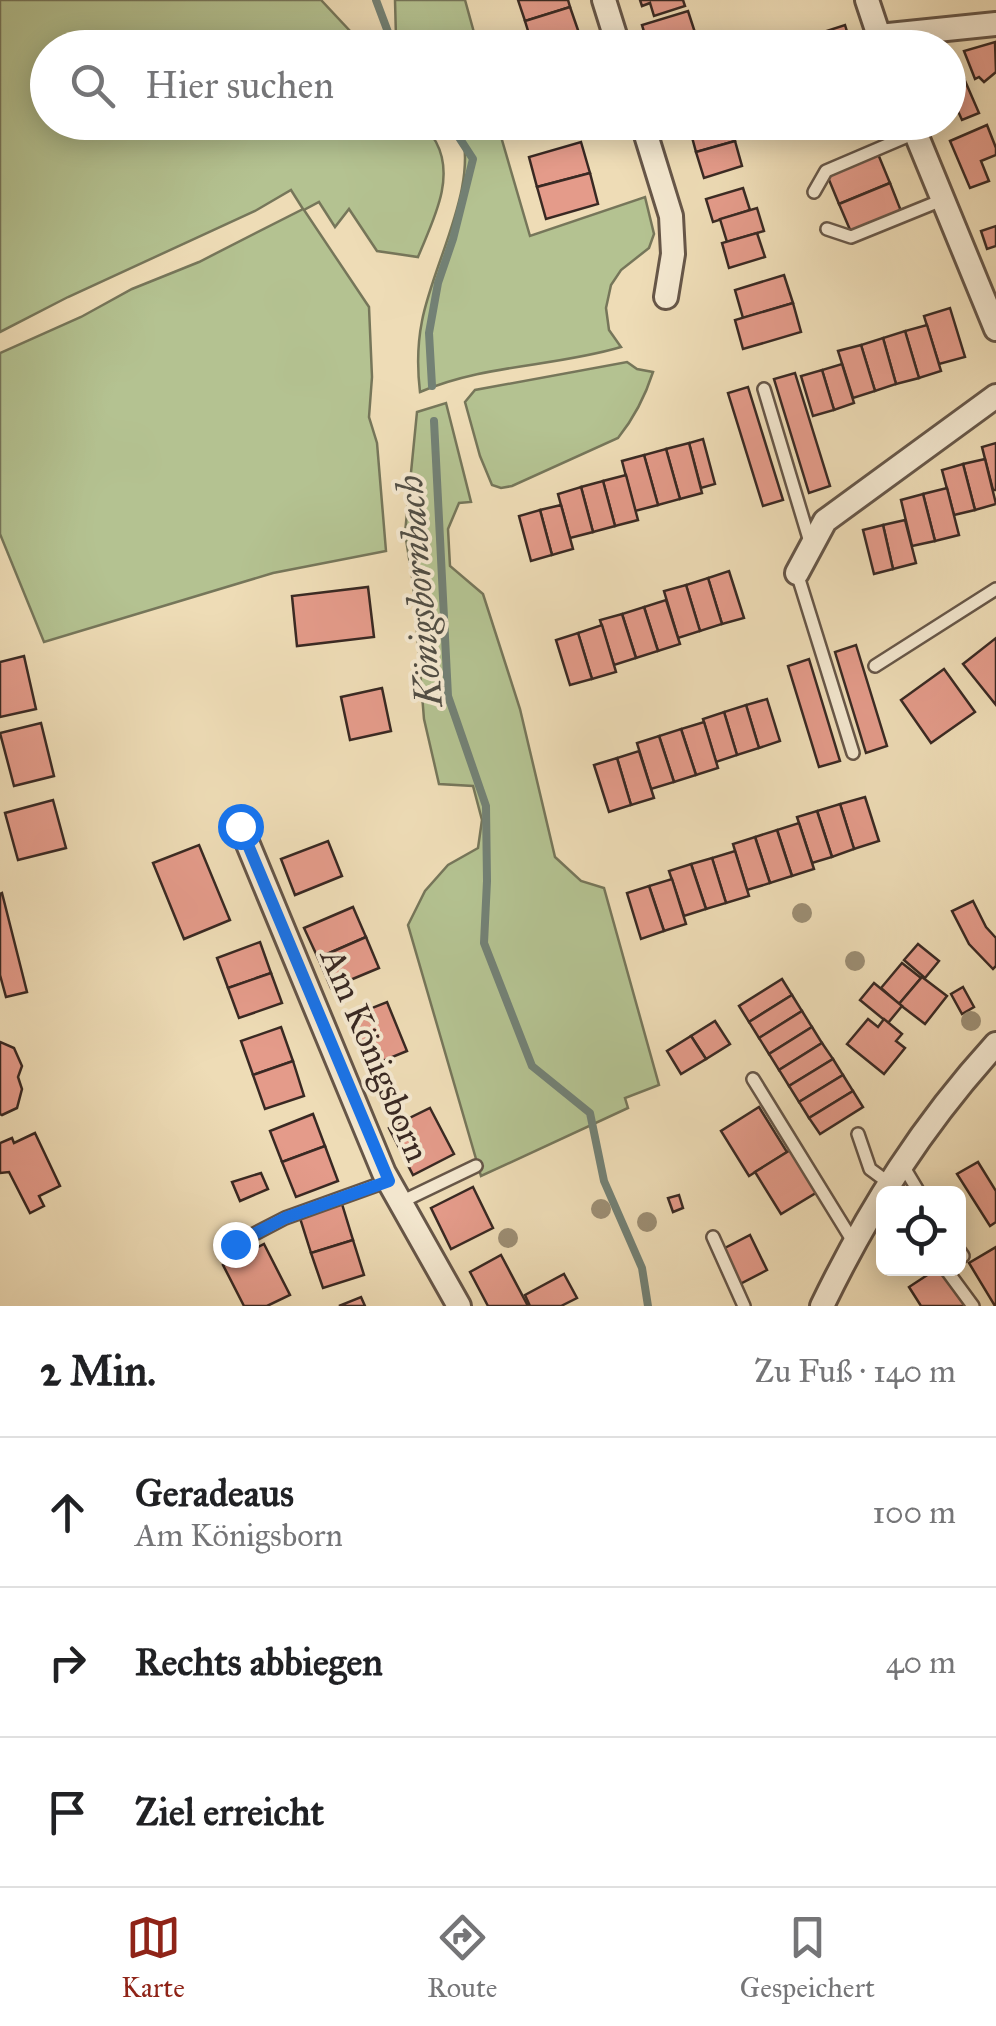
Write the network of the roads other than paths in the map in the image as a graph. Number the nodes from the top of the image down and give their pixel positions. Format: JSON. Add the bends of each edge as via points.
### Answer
{"nodes":[{"id":1,"x":604,"y":0,"type":"edge"},
{"id":2,"x":867,"y":0,"type":"edge"},
{"id":3,"x":996,"y":24,"type":"edge"},
{"id":4,"x":613,"y":30,"type":"edge"},
{"id":5,"x":877,"y":30,"type":"edge"},
{"id":6,"x":958,"y":30,"type":"edge"},
{"id":7,"x":648,"y":140,"type":"edge"},
{"id":8,"x":889,"y":140,"type":"edge"},
{"id":9,"x":918,"y":140,"type":"edge"},
{"id":10,"x":814,"y":192,"type":"dead end"},
{"id":11,"x":942,"y":200,"type":"junction"},
{"id":12,"x":827,"y":229,"type":"dead end"},
{"id":13,"x":666,"y":298,"type":"dead end"},
{"id":14,"x":996,"y":329,"type":"edge"},
{"id":15,"x":764,"y":389,"type":"dead end"},
{"id":16,"x":996,"y":396,"type":"edge"},
{"id":17,"x":812,"y":546,"type":"junction"},
{"id":18,"x":797,"y":573,"type":"joint"},
{"id":19,"x":996,"y":589,"type":"edge"},
{"id":20,"x":875,"y":666,"type":"dead end"},
{"id":21,"x":853,"y":753,"type":"dead end"},
{"id":22,"x":240,"y":826,"type":"dead end"},
{"id":23,"x":996,"y":1044,"type":"edge"},
{"id":24,"x":753,"y":1079,"type":"dead end"},
{"id":25,"x":858,"y":1134,"type":"dead end"},
{"id":26,"x":476,"y":1166,"type":"dead end"},
{"id":27,"x":894,"y":1180,"type":"edge"},
{"id":28,"x":395,"y":1191,"type":"junction"},
{"id":29,"x":712,"y":1237,"type":"dead end"},
{"id":30,"x":854,"y":1243,"type":"junction"},
{"id":31,"x":235,"y":1244,"type":"dead end"},
{"id":32,"x":952,"y":1276,"type":"edge"},
{"id":33,"x":459,"y":1306,"type":"edge"},
{"id":34,"x":744,"y":1306,"type":"edge"},
{"id":35,"x":822,"y":1306,"type":"edge"},
{"id":36,"x":973,"y":1306,"type":"edge"}],
"edges":[{"from":1,"to":4,"type":"street"},
{"from":2,"to":5,"type":"street"},
{"from":3,"to":6,"type":"street"},
{"from":7,"to":13,"type":"street","via":[[671,216]]},
{"from":8,"to":10,"type":"lane","via":[[826,171]]},
{"from":9,"to":11,"type":"street"},
{"from":11,"to":12,"type":"lane","via":[[851,237]]},
{"from":11,"to":14,"type":"street"},
{"from":15,"to":17,"type":"lane"},
{"from":16,"to":17,"type":"street","via":[[825,521]]},
{"from":17,"to":18,"type":"street"},
{"from":18,"to":21,"type":"lane"},
{"from":19,"to":20,"type":"lane"},
{"from":22,"to":28,"type":"street","name":"Am Königsborn"},
{"from":23,"to":27,"type":"street","via":[[944,1104]]},
{"from":24,"to":30,"type":"lane"},
{"from":25,"to":27,"type":"lane","via":[[870,1169]]},
{"from":26,"to":28,"type":"lane"},
{"from":27,"to":30,"type":"street"},
{"from":28,"to":31,"type":"lane","via":[[285,1218]]},
{"from":28,"to":33,"type":"street","name":"Am Königsborn"},
{"from":29,"to":34,"type":"lane"},
{"from":30,"to":35,"type":"street"},
{"from":32,"to":36,"type":"lane"}]}
